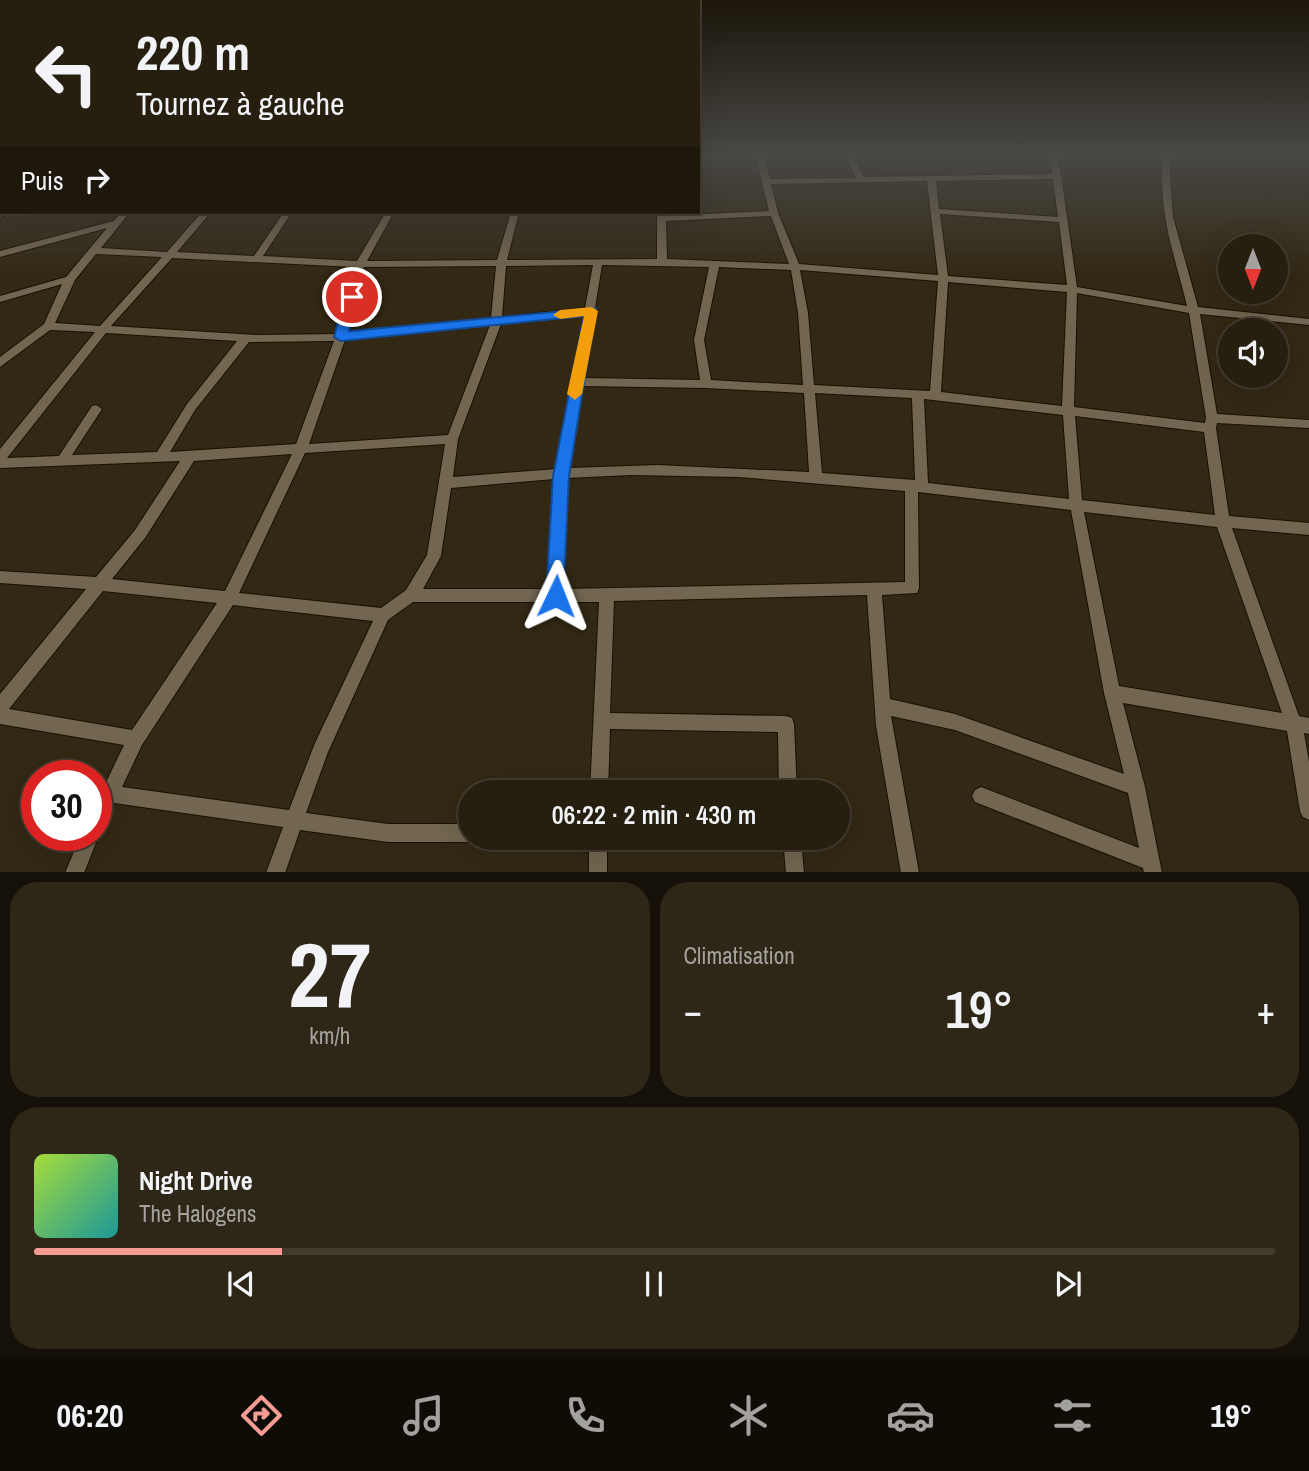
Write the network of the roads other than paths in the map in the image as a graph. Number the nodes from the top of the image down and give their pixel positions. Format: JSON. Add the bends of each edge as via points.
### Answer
{"nodes":[{"id":1,"x":769,"y":195,"type":"edge"},
{"id":2,"x":933,"y":195,"type":"edge"},
{"id":3,"x":1060,"y":195,"type":"edge"},
{"id":4,"x":1164,"y":195,"type":"edge"},
{"id":5,"x":936,"y":211,"type":"junction"},
{"id":6,"x":774,"y":213,"type":"junction"},
{"id":7,"x":124,"y":214,"type":"edge"},
{"id":8,"x":205,"y":214,"type":"edge"},
{"id":9,"x":287,"y":214,"type":"edge"},
{"id":10,"x":389,"y":214,"type":"edge"},
{"id":11,"x":514,"y":214,"type":"edge"},
{"id":12,"x":661,"y":215,"type":"edge"},
{"id":13,"x":1063,"y":220,"type":"junction"},
{"id":14,"x":117,"y":223,"type":"junction"},
{"id":15,"x":94,"y":251,"type":"junction"},
{"id":16,"x":0,"y":254,"type":"edge"},
{"id":17,"x":166,"y":256,"type":"junction"},
{"id":18,"x":257,"y":258,"type":"junction"},
{"id":19,"x":598,"y":262,"type":"junction"},
{"id":20,"x":662,"y":262,"type":"junction"},
{"id":21,"x":501,"y":263,"type":"junction"},
{"id":22,"x":715,"y":263,"type":"junction"},
{"id":23,"x":360,"y":264,"type":"junction"},
{"id":24,"x":795,"y":267,"type":"junction"},
{"id":25,"x":943,"y":277,"type":"junction"},
{"id":26,"x":70,"y":279,"type":"junction"},
{"id":27,"x":1072,"y":289,"type":"junction"},
{"id":28,"x":0,"y":299,"type":"edge"},
{"id":29,"x":1193,"y":310,"type":"junction"},
{"id":30,"x":592,"y":311,"type":"junction"},
{"id":31,"x":496,"y":322,"type":"junction"},
{"id":32,"x":1309,"y":322,"type":"edge"},
{"id":33,"x":48,"y":326,"type":"junction"},
{"id":34,"x":104,"y":328,"type":"junction"},
{"id":35,"x":341,"y":337,"type":"junction"},
{"id":36,"x":246,"y":338,"type":"junction"},
{"id":37,"x":14,"y":350,"type":"junction"},
{"id":38,"x":0,"y":354,"type":"edge"},
{"id":39,"x":0,"y":363,"type":"edge"},
{"id":40,"x":577,"y":382,"type":"junction"},
{"id":41,"x":706,"y":384,"type":"junction"},
{"id":42,"x":810,"y":390,"type":"junction"},
{"id":43,"x":935,"y":395,"type":"junction"},
{"id":44,"x":918,"y":396,"type":"junction"},
{"id":45,"x":96,"y":409,"type":"dead end"},
{"id":46,"x":1068,"y":409,"type":"junction"},
{"id":47,"x":1211,"y":423,"type":"junction"},
{"id":48,"x":1309,"y":424,"type":"edge"},
{"id":49,"x":452,"y":439,"type":"junction"},
{"id":50,"x":301,"y":449,"type":"junction"},
{"id":51,"x":162,"y":455,"type":"junction"},
{"id":52,"x":190,"y":456,"type":"junction"},
{"id":53,"x":64,"y":458,"type":"junction"},
{"id":54,"x":0,"y":461,"type":"edge"},
{"id":55,"x":561,"y":476,"type":"junction"},
{"id":56,"x":816,"y":477,"type":"junction"},
{"id":57,"x":446,"y":483,"type":"junction"},
{"id":58,"x":916,"y":485,"type":"junction"},
{"id":59,"x":1076,"y":503,"type":"junction"},
{"id":60,"x":1223,"y":523,"type":"junction"},
{"id":61,"x":1309,"y":529,"type":"edge"},
{"id":62,"x":0,"y":577,"type":"edge"},
{"id":63,"x":101,"y":584,"type":"junction"},
{"id":64,"x":874,"y":590,"type":"junction"},
{"id":65,"x":411,"y":595,"type":"junction"},
{"id":66,"x":607,"y":595,"type":"junction"},
{"id":67,"x":556,"y":596,"type":"junction"},
{"id":68,"x":229,"y":598,"type":"junction"},
{"id":69,"x":383,"y":615,"type":"junction"},
{"id":70,"x":1112,"y":693,"type":"junction"},
{"id":71,"x":884,"y":706,"type":"junction"},
{"id":72,"x":0,"y":707,"type":"edge"},
{"id":73,"x":0,"y":716,"type":"edge"},
{"id":74,"x":601,"y":721,"type":"junction"},
{"id":75,"x":1301,"y":725,"type":"edge"},
{"id":76,"x":136,"y":739,"type":"junction"},
{"id":77,"x":599,"y":780,"type":"edge"},
{"id":78,"x":788,"y":780,"type":"edge"},
{"id":79,"x":1136,"y":787,"type":"junction"},
{"id":80,"x":112,"y":790,"type":"edge"},
{"id":81,"x":112,"y":794,"type":"edge"},
{"id":82,"x":981,"y":796,"type":"dead end"},
{"id":83,"x":1309,"y":811,"type":"edge"},
{"id":84,"x":297,"y":818,"type":"junction"},
{"id":85,"x":458,"y":833,"type":"edge"},
{"id":86,"x":598,"y":850,"type":"edge"},
{"id":87,"x":793,"y":850,"type":"edge"},
{"id":88,"x":83,"y":851,"type":"edge"},
{"id":89,"x":1152,"y":867,"type":"edge"},
{"id":90,"x":74,"y":872,"type":"edge"},
{"id":91,"x":275,"y":872,"type":"edge"},
{"id":92,"x":598,"y":872,"type":"edge"},
{"id":93,"x":794,"y":872,"type":"edge"},
{"id":94,"x":909,"y":872,"type":"edge"}],
"edges":[{"from":1,"to":6,"type":"street"},
{"from":2,"to":5,"type":"street"},
{"from":3,"to":13,"type":"street"},
{"from":4,"to":29,"type":"street"},
{"from":5,"to":13,"type":"street"},
{"from":5,"to":25,"type":"street"},
{"from":6,"to":12,"type":"street"},
{"from":6,"to":24,"type":"street"},
{"from":7,"to":14,"type":"street"},
{"from":8,"to":17,"type":"street"},
{"from":9,"to":18,"type":"street"},
{"from":10,"to":23,"type":"street"},
{"from":11,"to":21,"type":"street"},
{"from":12,"to":20,"type":"street"},
{"from":13,"to":27,"type":"street"},
{"from":14,"to":15,"type":"street"},
{"from":14,"to":16,"type":"street"},
{"from":15,"to":17,"type":"street"},
{"from":15,"to":26,"type":"street"},
{"from":17,"to":18,"type":"street"},
{"from":17,"to":34,"type":"street"},
{"from":18,"to":23,"type":"street"},
{"from":19,"to":20,"type":"street"},
{"from":19,"to":21,"type":"street"},
{"from":19,"to":30,"type":"street"},
{"from":20,"to":22,"type":"street"},
{"from":21,"to":23,"type":"street"},
{"from":21,"to":31,"type":"street"},
{"from":22,"to":24,"type":"street"},
{"from":22,"to":41,"type":"street","via":[[699,340]]},
{"from":23,"to":35,"type":"street"},
{"from":24,"to":25,"type":"street"},
{"from":24,"to":42,"type":"street"},
{"from":25,"to":27,"type":"street"},
{"from":25,"to":43,"type":"street"},
{"from":26,"to":28,"type":"street"},
{"from":26,"to":33,"type":"street"},
{"from":27,"to":29,"type":"street"},
{"from":27,"to":46,"type":"street"},
{"from":29,"to":32,"type":"street"},
{"from":29,"to":47,"type":"street"},
{"from":30,"to":31,"type":"street"},
{"from":30,"to":40,"type":"street"},
{"from":31,"to":35,"type":"street"},
{"from":31,"to":49,"type":"street"},
{"from":33,"to":34,"type":"street"},
{"from":33,"to":37,"type":"street"},
{"from":34,"to":36,"type":"street"},
{"from":34,"to":54,"type":"street"},
{"from":35,"to":36,"type":"street"},
{"from":35,"to":50,"type":"street"},
{"from":36,"to":51,"type":"street","via":[[191,407]]},
{"from":37,"to":38,"type":"street"},
{"from":37,"to":39,"type":"street"},
{"from":40,"to":41,"type":"street"},
{"from":40,"to":55,"type":"street"},
{"from":41,"to":42,"type":"street"},
{"from":42,"to":44,"type":"street"},
{"from":42,"to":56,"type":"street"},
{"from":43,"to":44,"type":"street"},
{"from":43,"to":46,"type":"street"},
{"from":44,"to":58,"type":"street"},
{"from":45,"to":53,"type":"street"},
{"from":46,"to":47,"type":"street"},
{"from":46,"to":59,"type":"street"},
{"from":47,"to":48,"type":"street"},
{"from":47,"to":60,"type":"street"},
{"from":49,"to":50,"type":"street"},
{"from":49,"to":57,"type":"street"},
{"from":50,"to":52,"type":"street"},
{"from":50,"to":68,"type":"street"},
{"from":51,"to":52,"type":"street"},
{"from":51,"to":53,"type":"street"},
{"from":52,"to":63,"type":"street"},
{"from":53,"to":54,"type":"street"},
{"from":55,"to":56,"type":"street","via":[[655,470]]},
{"from":55,"to":57,"type":"street"},
{"from":55,"to":67,"type":"street"},
{"from":56,"to":58,"type":"street"},
{"from":57,"to":65,"type":"street","via":[[434,556]]},
{"from":58,"to":59,"type":"street"},
{"from":58,"to":64,"type":"street","via":[[912,588]]},
{"from":59,"to":60,"type":"street"},
{"from":59,"to":70,"type":"street"},
{"from":60,"to":61,"type":"street"},
{"from":60,"to":75,"type":"street"},
{"from":62,"to":63,"type":"street"},
{"from":63,"to":68,"type":"street"},
{"from":63,"to":72,"type":"street"},
{"from":64,"to":66,"type":"street"},
{"from":64,"to":71,"type":"street"},
{"from":65,"to":67,"type":"street"},
{"from":65,"to":69,"type":"street"},
{"from":66,"to":67,"type":"street"},
{"from":66,"to":74,"type":"street"},
{"from":68,"to":69,"type":"street"},
{"from":68,"to":76,"type":"street"},
{"from":69,"to":84,"type":"street","via":[[321,749]]},
{"from":70,"to":75,"type":"street"},
{"from":70,"to":79,"type":"street"},
{"from":71,"to":79,"type":"street","via":[[955,722]]},
{"from":71,"to":94,"type":"street"},
{"from":73,"to":76,"type":"street"},
{"from":74,"to":77,"type":"street"},
{"from":74,"to":78,"type":"street","via":[[786,724]]},
{"from":75,"to":83,"type":"street"},
{"from":76,"to":80,"type":"street"},
{"from":79,"to":89,"type":"street"},
{"from":81,"to":84,"type":"street"},
{"from":82,"to":89,"type":"street"},
{"from":84,"to":85,"type":"street","via":[[388,833]]},
{"from":84,"to":91,"type":"street"},
{"from":86,"to":92,"type":"street"},
{"from":87,"to":93,"type":"street"},
{"from":88,"to":90,"type":"street"}]}
